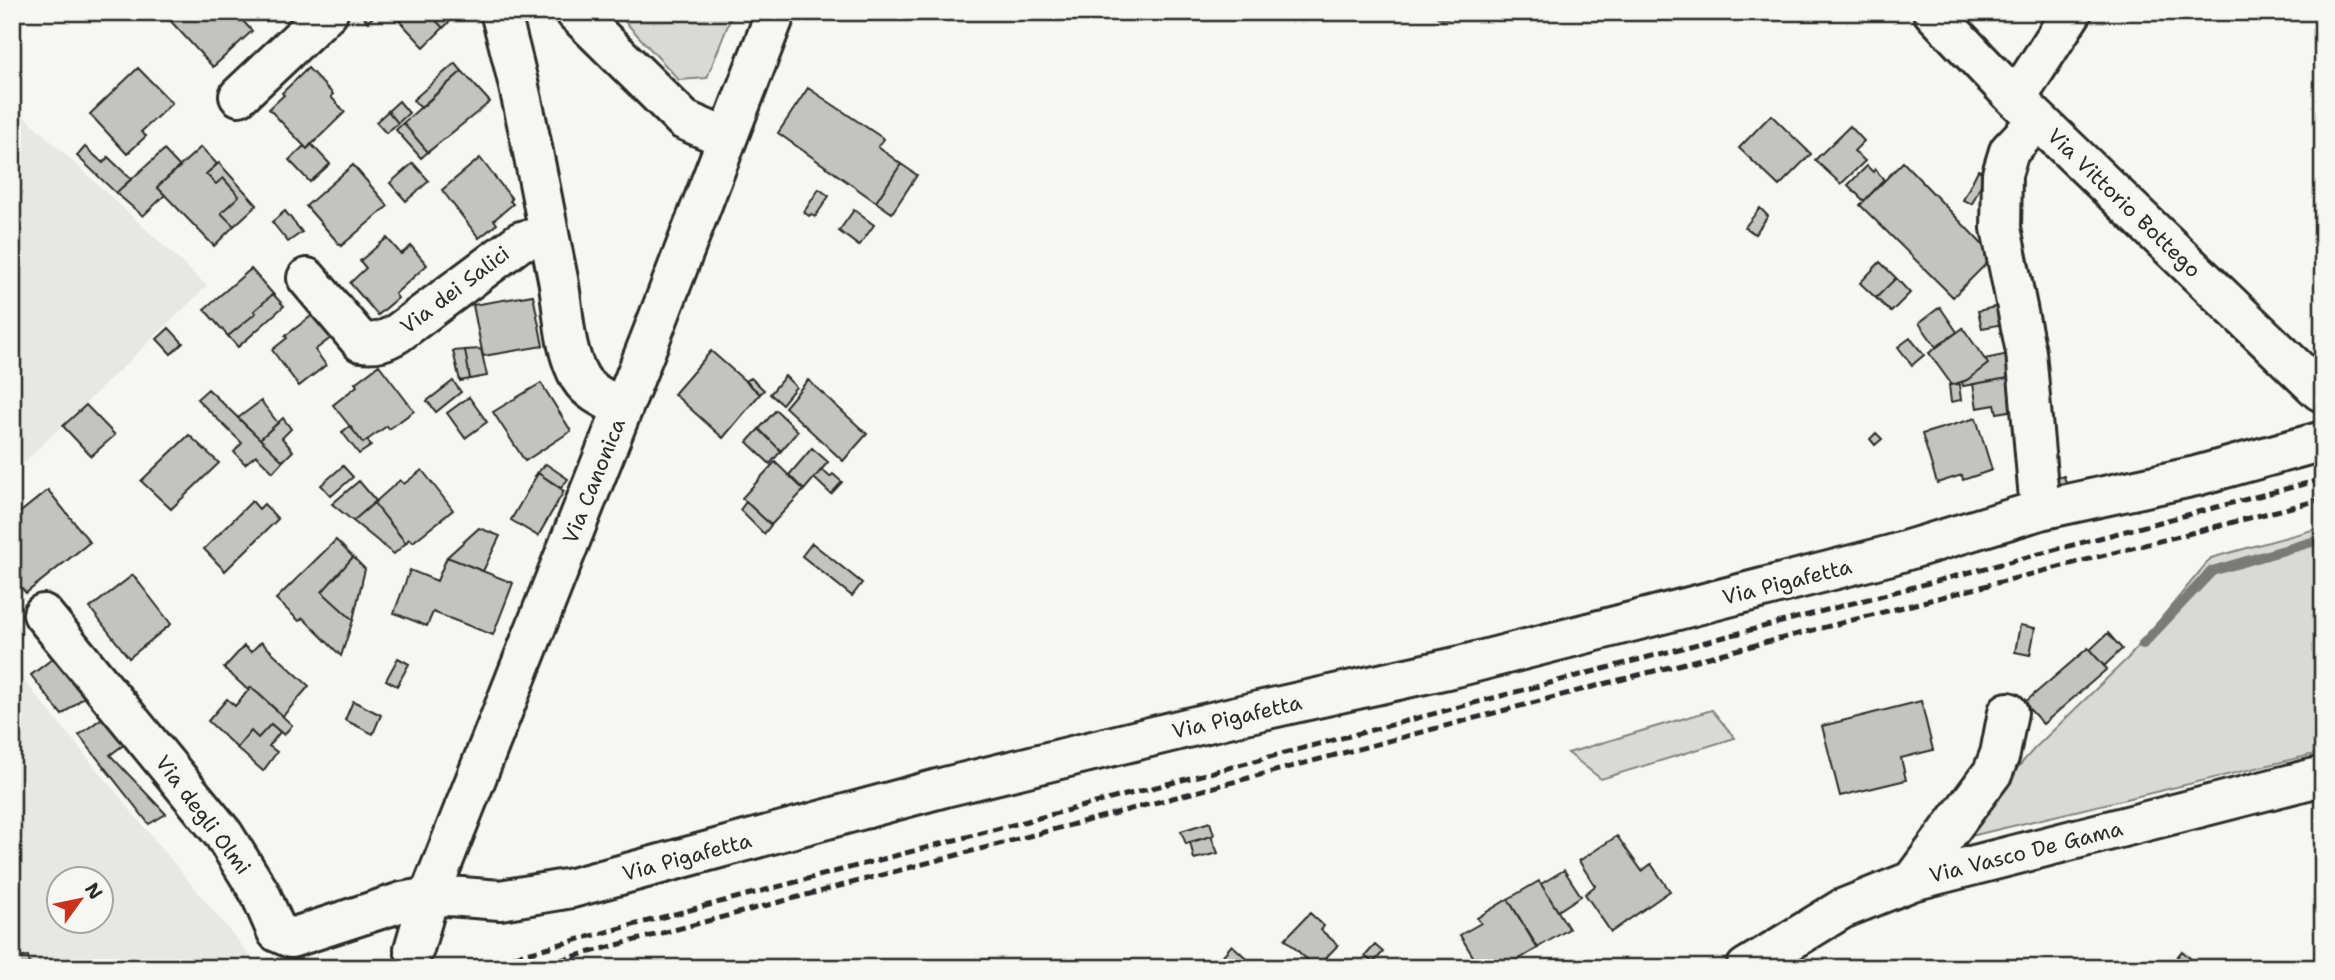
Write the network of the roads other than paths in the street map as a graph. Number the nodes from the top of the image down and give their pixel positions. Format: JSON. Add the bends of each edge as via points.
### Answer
{"nodes":[{"id":1,"x":328,"y":12,"type":"edge"},
{"id":2,"x":535,"y":12,"type":"edge"},
{"id":3,"x":776,"y":12,"type":"edge"},
{"id":4,"x":1933,"y":12,"type":"edge"},
{"id":5,"x":2072,"y":12,"type":"edge"},
{"id":6,"x":576,"y":17,"type":"edge"},
{"id":7,"x":504,"y":27,"type":"edge"},
{"id":8,"x":239,"y":96,"type":"dead end"},
{"id":9,"x":2027,"y":110,"type":"junction"},
{"id":10,"x":726,"y":138,"type":"junction"},
{"id":11,"x":549,"y":235,"type":"junction"},
{"id":12,"x":307,"y":278,"type":"dead end"},
{"id":13,"x":2319,"y":391,"type":"dead end"},
{"id":14,"x":622,"y":408,"type":"junction"},
{"id":15,"x":2323,"y":441,"type":"edge"},
{"id":16,"x":2040,"y":510,"type":"junction"},
{"id":17,"x":44,"y":614,"type":"dead end"},
{"id":18,"x":2008,"y":712,"type":"dead end"},
{"id":19,"x":2323,"y":776,"type":"edge"},
{"id":20,"x":1912,"y":881,"type":"junction"},
{"id":21,"x":429,"y":897,"type":"junction"},
{"id":22,"x":414,"y":949,"type":"dead end"},
{"id":23,"x":1746,"y":968,"type":"edge"}],
"edges":[{"from":1,"to":8,"type":"street"},
{"from":2,"to":7,"type":"street"},
{"from":3,"to":10,"type":"street","name":"Via Canonica"},
{"from":4,"to":9,"type":"street","name":"Via Vittorio Bottego"},
{"from":5,"to":9,"type":"street"},
{"from":6,"to":10,"type":"street","via":[[684,120]]},
{"from":7,"to":11,"type":"street","via":[[520,84]]},
{"from":9,"to":13,"type":"street","name":"Via Vittorio Bottego"},
{"from":9,"to":16,"type":"street","via":[[2002,174],[2001,228],[2026,352]]},
{"from":10,"to":14,"type":"street","name":"Via Canonica"},
{"from":11,"to":12,"type":"street","name":"Via dei Salici","via":[[520,241],[398,334],[374,343],[361,342]]},
{"from":11,"to":14,"type":"street","via":[[569,353],[580,380]]},
{"from":14,"to":21,"type":"street","name":"Via Canonica"},
{"from":15,"to":16,"type":"street","name":"Via Pigafetta","via":[[2196,477]]},
{"from":16,"to":21,"type":"street","name":"Via Pigafetta","via":[[1891,555],[1456,667],[945,787],[572,888],[500,900]]},
{"from":17,"to":21,"type":"street","name":"Via degli Olmi","via":[[224,835],[260,893],[277,932],[291,938]]},
{"from":18,"to":20,"type":"street","via":[[1993,772]]},
{"from":19,"to":20,"type":"street","name":"Via Vasco De Gama"},
{"from":20,"to":23,"type":"street","name":"Via Vasco De Gama","via":[[1842,909]]},
{"from":21,"to":22,"type":"street","name":"Via Canonica"}]}
